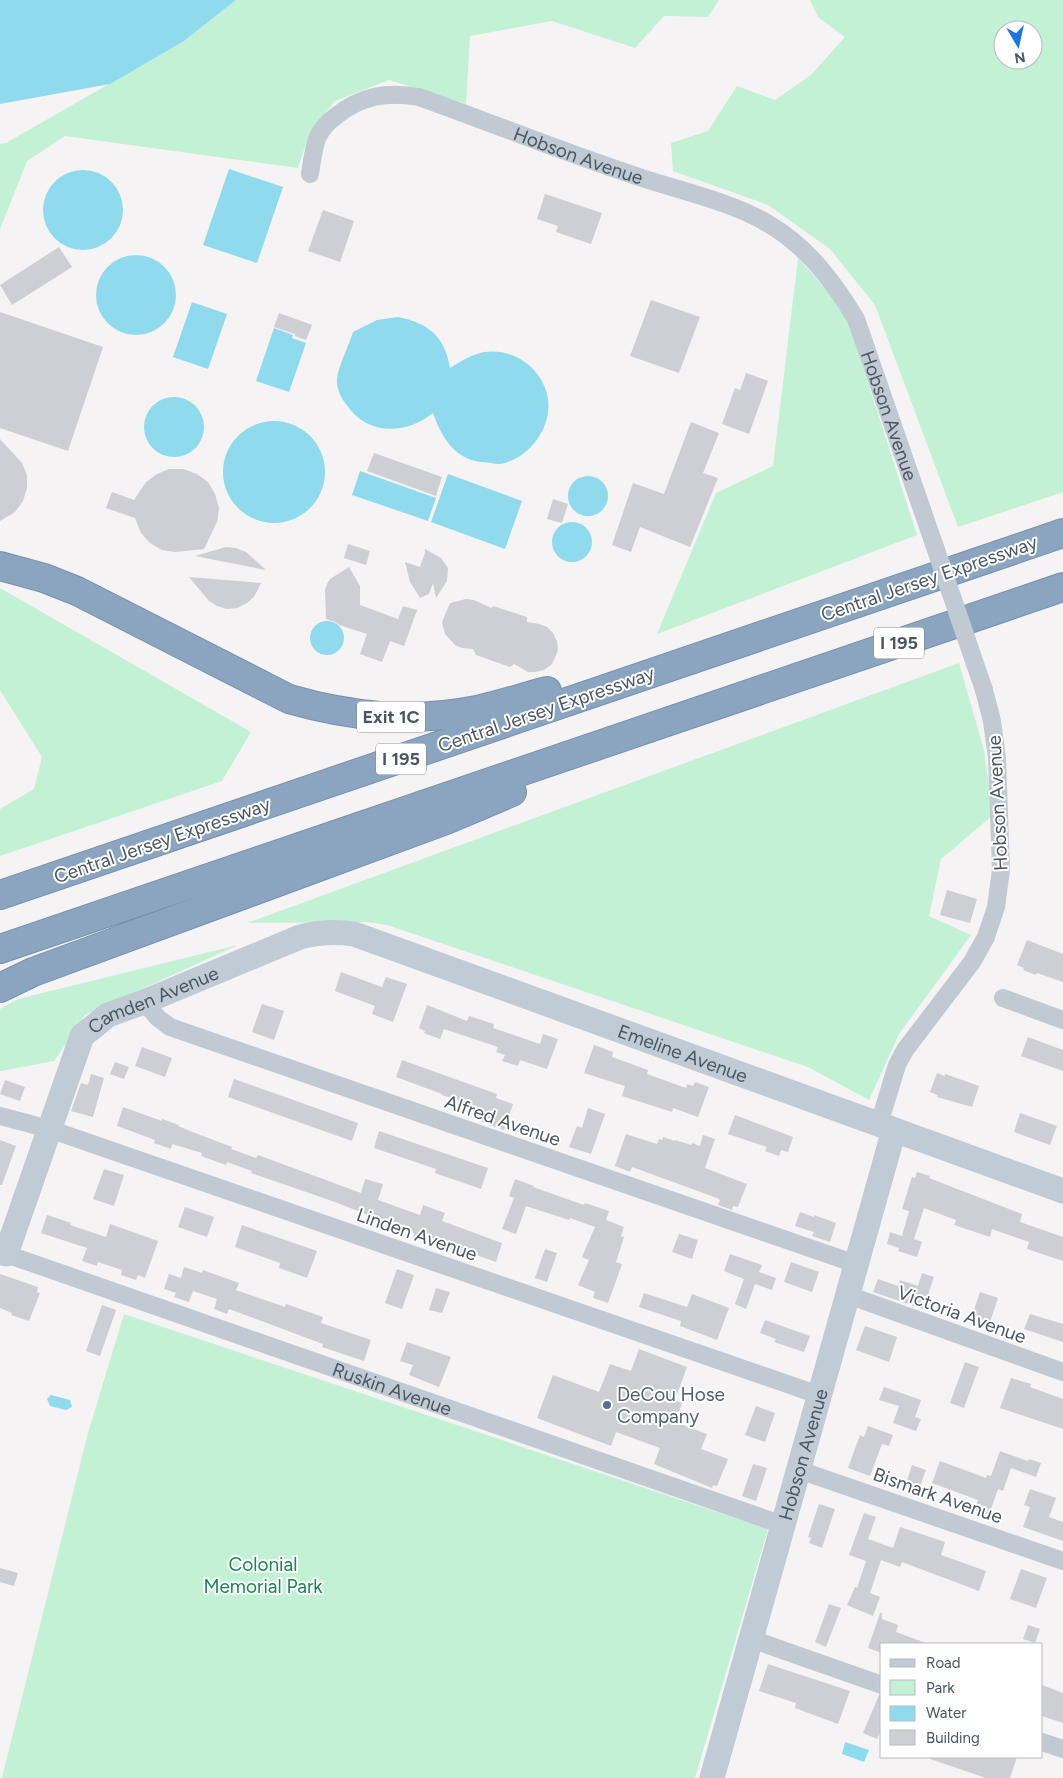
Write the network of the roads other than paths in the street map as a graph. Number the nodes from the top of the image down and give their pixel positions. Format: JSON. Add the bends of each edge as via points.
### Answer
{"nodes":[{"id":1,"x":310,"y":174,"type":"dead end"},
{"id":2,"x":1063,"y":526,"type":"edge"},
{"id":3,"x":1063,"y":533,"type":"edge"},
{"id":4,"x":0,"y":566,"type":"edge"},
{"id":5,"x":966,"y":566,"type":"junction"},
{"id":6,"x":1063,"y":587,"type":"edge"},
{"id":7,"x":802,"y":622,"type":"junction"},
{"id":8,"x":735,"y":699,"type":"junction"},
{"id":9,"x":0,"y":896,"type":"edge"},
{"id":10,"x":300,"y":937,"type":"joint"},
{"id":11,"x":0,"y":949,"type":"edge"},
{"id":12,"x":0,"y":988,"type":"edge"},
{"id":13,"x":1002,"y":998,"type":"dead end"},
{"id":14,"x":144,"y":1002,"type":"junction"},
{"id":15,"x":1063,"y":1020,"type":"edge"},
{"id":16,"x":0,"y":1116,"type":"edge"},
{"id":17,"x":886,"y":1127,"type":"junction"},
{"id":18,"x":49,"y":1129,"type":"junction"},
{"id":19,"x":1063,"y":1191,"type":"edge"},
{"id":20,"x":3,"y":1253,"type":"edge"},
{"id":21,"x":856,"y":1264,"type":"junction"},
{"id":22,"x":848,"y":1295,"type":"junction"},
{"id":23,"x":1063,"y":1372,"type":"edge"},
{"id":24,"x":819,"y":1396,"type":"junction"},
{"id":25,"x":799,"y":1470,"type":"junction"},
{"id":26,"x":783,"y":1525,"type":"junction"},
{"id":27,"x":1063,"y":1561,"type":"edge"},
{"id":28,"x":751,"y":1639,"type":"junction"},
{"id":29,"x":880,"y":1684,"type":"edge"},
{"id":30,"x":1043,"y":1742,"type":"edge"},
{"id":31,"x":1063,"y":1749,"type":"edge"},
{"id":32,"x":712,"y":1778,"type":"edge"}],
"edges":[{"from":1,"to":17,"type":"street","name":"Hobson Avenue","bridge":true,"via":[[319,134],[346,108],[382,94],[418,97],[638,177],[743,211],[768,223],[794,242],[838,288],[856,319],[984,690],[997,758],[1002,870],[996,908],[986,937],[972,962],[897,1065]]},
{"from":2,"to":5,"type":"highway"},
{"from":3,"to":5,"type":"highway","name":"Central Jersey Expressway","number":"I 195"},
{"from":4,"to":7,"type":"highway","number":"Exit 1C","via":[[77,591],[289,699],[367,716],[441,716],[477,710]]},
{"from":5,"to":7,"type":"highway","name":"Central Jersey Expressway","number":"I 195"},
{"from":6,"to":8,"type":"highway","number":"I 195"},
{"from":7,"to":9,"type":"highway","name":"Central Jersey Expressway","number":"I 195"},
{"from":8,"to":11,"type":"highway","number":"I 195"},
{"from":8,"to":12,"type":"highway","via":[[446,820],[33,972]]},
{"from":10,"to":14,"type":"street","name":"Camden Avenue"},
{"from":10,"to":17,"type":"street","name":"Emeline Avenue","via":[[317,932],[354,934]]},
{"from":13,"to":15,"type":"street"},
{"from":14,"to":18,"type":"street","name":"Camden Avenue","via":[[108,1015],[82,1036]]},
{"from":14,"to":21,"type":"street","name":"Alfred Avenue","via":[[170,1027]]},
{"from":16,"to":18,"type":"street","name":"Linden Avenue"},
{"from":17,"to":19,"type":"street","name":"Emeline Avenue"},
{"from":17,"to":21,"type":"street","name":"Hobson Avenue"},
{"from":18,"to":20,"type":"street","name":"Camden Avenue"},
{"from":18,"to":24,"type":"street","name":"Linden Avenue"},
{"from":20,"to":26,"type":"street","name":"Ruskin Avenue"},
{"from":21,"to":22,"type":"street","name":"Hobson Avenue"},
{"from":22,"to":23,"type":"street","name":"Victoria Avenue"},
{"from":22,"to":24,"type":"street","name":"Hobson Avenue"},
{"from":24,"to":25,"type":"street","name":"Hobson Avenue"},
{"from":25,"to":26,"type":"street","name":"Hobson Avenue"},
{"from":25,"to":27,"type":"street","name":"Bismark Avenue"},
{"from":26,"to":28,"type":"street","name":"Hobson Avenue"},
{"from":28,"to":29,"type":"street"},
{"from":28,"to":32,"type":"street","name":"Hobson Avenue"},
{"from":30,"to":31,"type":"street"}]}
